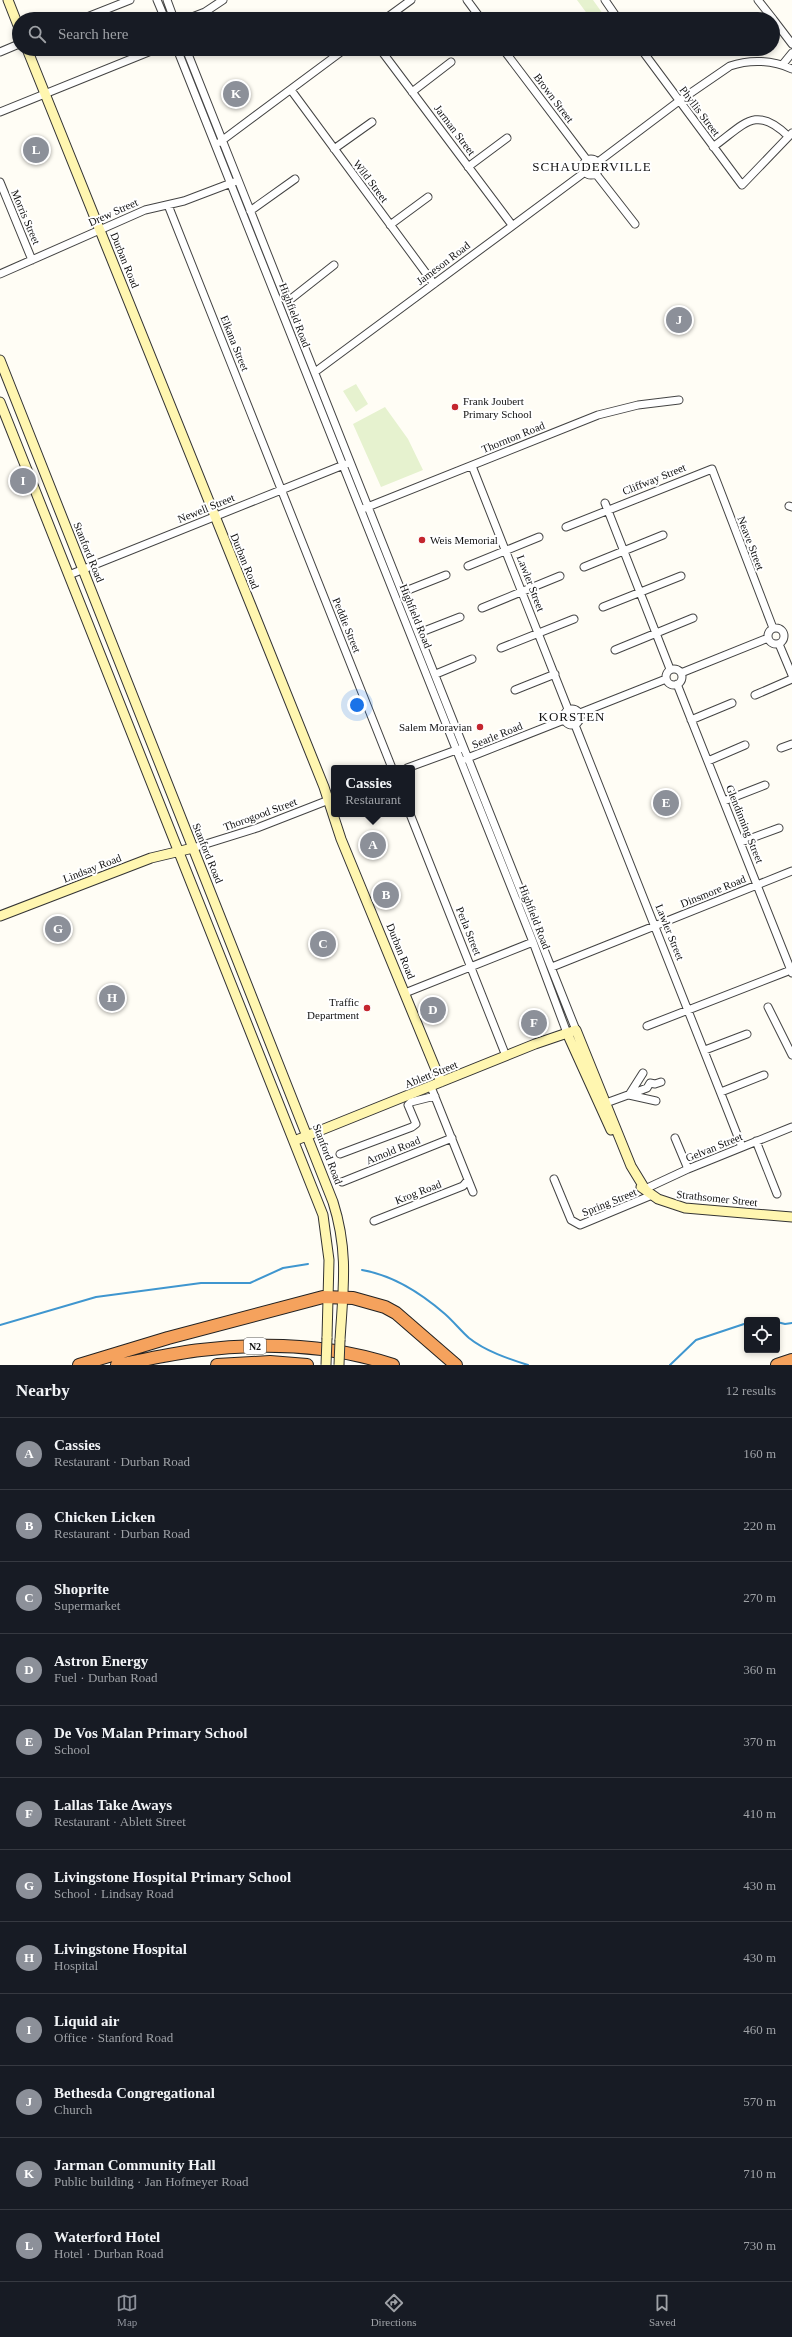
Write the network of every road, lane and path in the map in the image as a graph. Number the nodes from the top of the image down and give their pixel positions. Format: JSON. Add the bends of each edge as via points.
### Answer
{"nodes":[{"id":1,"x":8,"y":0,"type":"edge"},
{"id":2,"x":130,"y":0,"type":"edge"},
{"id":3,"x":157,"y":0,"type":"edge"},
{"id":4,"x":166,"y":0,"type":"edge"},
{"id":5,"x":223,"y":0,"type":"edge"},
{"id":6,"x":411,"y":0,"type":"edge"},
{"id":7,"x":467,"y":0,"type":"edge"},
{"id":8,"x":605,"y":0,"type":"edge"},
{"id":9,"x":758,"y":0,"type":"edge"},
{"id":10,"x":118,"y":2,"type":"edge"},
{"id":11,"x":13,"y":12,"type":"edge"},
{"id":12,"x":97,"y":12,"type":"edge"},
{"id":13,"x":162,"y":12,"type":"edge"},
{"id":14,"x":171,"y":12,"type":"edge"},
{"id":15,"x":205,"y":12,"type":"edge"},
{"id":16,"x":395,"y":12,"type":"edge"},
{"id":17,"x":476,"y":12,"type":"edge"},
{"id":18,"x":613,"y":12,"type":"edge"},
{"id":19,"x":767,"y":12,"type":"edge"},
{"id":20,"x":780,"y":28,"type":"edge"},
{"id":21,"x":792,"y":44,"type":"edge"},
{"id":22,"x":12,"y":47,"type":"edge"},
{"id":23,"x":0,"y":52,"type":"edge"},
{"id":24,"x":792,"y":53,"type":"edge"},
{"id":25,"x":30,"y":56,"type":"edge"},
{"id":26,"x":138,"y":56,"type":"edge"},
{"id":27,"x":180,"y":56,"type":"edge"},
{"id":28,"x":189,"y":56,"type":"edge"},
{"id":29,"x":336,"y":56,"type":"edge"},
{"id":30,"x":385,"y":56,"type":"edge"},
{"id":31,"x":508,"y":56,"type":"edge"},
{"id":32,"x":646,"y":56,"type":"edge"},
{"id":33,"x":451,"y":62,"type":"dead end"},
{"id":34,"x":783,"y":64,"type":"junction"},
{"id":35,"x":792,"y":68,"type":"edge"},
{"id":36,"x":290,"y":90,"type":"junction"},
{"id":37,"x":412,"y":92,"type":"junction"},
{"id":38,"x":44,"y":93,"type":"junction"},
{"id":39,"x":679,"y":101,"type":"junction"},
{"id":40,"x":0,"y":112,"type":"edge"},
{"id":41,"x":372,"y":122,"type":"dead end"},
{"id":42,"x":790,"y":134,"type":"edge"},
{"id":43,"x":507,"y":138,"type":"dead end"},
{"id":44,"x":223,"y":140,"type":"junction"},
{"id":45,"x":215,"y":145,"type":"junction"},
{"id":46,"x":714,"y":147,"type":"junction"},
{"id":47,"x":334,"y":149,"type":"junction"},
{"id":48,"x":587,"y":160,"type":"junction"},
{"id":49,"x":598,"y":162,"type":"junction"},
{"id":50,"x":468,"y":167,"type":"junction"},
{"id":51,"x":585,"y":172,"type":"junction"},
{"id":52,"x":596,"y":174,"type":"junction"},
{"id":53,"x":295,"y":179,"type":"dead end"},
{"id":54,"x":238,"y":180,"type":"junction"},
{"id":55,"x":0,"y":182,"type":"edge"},
{"id":56,"x":230,"y":183,"type":"junction"},
{"id":57,"x":428,"y":196,"type":"dead end"},
{"id":58,"x":168,"y":205,"type":"junction"},
{"id":59,"x":250,"y":211,"type":"junction"},
{"id":60,"x":635,"y":224,"type":"dead end"},
{"id":61,"x":390,"y":225,"type":"junction"},
{"id":62,"x":512,"y":225,"type":"junction"},
{"id":63,"x":100,"y":230,"type":"junction"},
{"id":64,"x":32,"y":260,"type":"junction"},
{"id":65,"x":334,"y":265,"type":"dead end"},
{"id":66,"x":0,"y":274,"type":"edge"},
{"id":67,"x":434,"y":284,"type":"junction"},
{"id":68,"x":287,"y":302,"type":"junction"},
{"id":69,"x":0,"y":360,"type":"edge"},
{"id":70,"x":315,"y":372,"type":"junction"},
{"id":71,"x":679,"y":400,"type":"dead end"},
{"id":72,"x":0,"y":402,"type":"edge"},
{"id":73,"x":350,"y":462,"type":"junction"},
{"id":74,"x":342,"y":466,"type":"junction"},
{"id":75,"x":472,"y":466,"type":"junction"},
{"id":76,"x":709,"y":468,"type":"joint"},
{"id":77,"x":281,"y":489,"type":"junction"},
{"id":78,"x":369,"y":507,"type":"junction"},
{"id":79,"x":606,"y":507,"type":"junction"},
{"id":80,"x":360,"y":510,"type":"junction"},
{"id":81,"x":214,"y":516,"type":"junction"},
{"id":82,"x":566,"y":527,"type":"dead end"},
{"id":83,"x":663,"y":535,"type":"dead end"},
{"id":84,"x":539,"y":537,"type":"dead end"},
{"id":85,"x":506,"y":551,"type":"junction"},
{"id":86,"x":624,"y":551,"type":"junction"},
{"id":87,"x":468,"y":566,"type":"dead end"},
{"id":88,"x":584,"y":567,"type":"dead end"},
{"id":89,"x":83,"y":569,"type":"junction"},
{"id":90,"x":69,"y":575,"type":"junction"},
{"id":91,"x":446,"y":575,"type":"dead end"},
{"id":92,"x":560,"y":576,"type":"dead end"},
{"id":93,"x":681,"y":576,"type":"dead end"},
{"id":94,"x":640,"y":591,"type":"junction"},
{"id":95,"x":403,"y":592,"type":"junction"},
{"id":96,"x":522,"y":592,"type":"junction"},
{"id":97,"x":602,"y":607,"type":"dead end"},
{"id":98,"x":482,"y":608,"type":"dead end"},
{"id":99,"x":460,"y":617,"type":"dead end"},
{"id":100,"x":693,"y":618,"type":"dead end"},
{"id":101,"x":574,"y":619,"type":"dead end"},
{"id":102,"x":773,"y":628,"type":"junction"},
{"id":103,"x":792,"y":630,"type":"edge"},
{"id":104,"x":419,"y":633,"type":"junction"},
{"id":105,"x":538,"y":633,"type":"junction"},
{"id":106,"x":656,"y":633,"type":"junction"},
{"id":107,"x":784,"y":633,"type":"junction"},
{"id":108,"x":768,"y":638,"type":"junction"},
{"id":109,"x":779,"y":644,"type":"junction"},
{"id":110,"x":501,"y":648,"type":"dead end"},
{"id":111,"x":615,"y":650,"type":"dead end"},
{"id":112,"x":472,"y":659,"type":"dead end"},
{"id":113,"x":670,"y":669,"type":"junction"},
{"id":114,"x":681,"y":673,"type":"junction"},
{"id":115,"x":436,"y":674,"type":"junction"},
{"id":116,"x":554,"y":674,"type":"junction"},
{"id":117,"x":792,"y":675,"type":"edge"},
{"id":118,"x":666,"y":679,"type":"junction"},
{"id":119,"x":792,"y":679,"type":"edge"},
{"id":120,"x":677,"y":684,"type":"junction"},
{"id":121,"x":515,"y":690,"type":"dead end"},
{"id":122,"x":755,"y":695,"type":"dead end"},
{"id":123,"x":732,"y":703,"type":"dead end"},
{"id":124,"x":568,"y":709,"type":"junction"},
{"id":125,"x":580,"y":713,"type":"junction"},
{"id":126,"x":564,"y":720,"type":"junction"},
{"id":127,"x":691,"y":720,"type":"junction"},
{"id":128,"x":575,"y":725,"type":"junction"},
{"id":129,"x":792,"y":744,"type":"edge"},
{"id":130,"x":745,"y":745,"type":"dead end"},
{"id":131,"x":465,"y":747,"type":"junction"},
{"id":132,"x":781,"y":748,"type":"dead end"},
{"id":133,"x":456,"y":750,"type":"junction"},
{"id":134,"x":469,"y":758,"type":"junction"},
{"id":135,"x":460,"y":760,"type":"junction"},
{"id":136,"x":708,"y":761,"type":"junction"},
{"id":137,"x":391,"y":765,"type":"edge"},
{"id":138,"x":415,"y":765,"type":"edge"},
{"id":139,"x":765,"y":785,"type":"dead end"},
{"id":140,"x":482,"y":789,"type":"junction"},
{"id":141,"x":474,"y":793,"type":"junction"},
{"id":142,"x":331,"y":799,"type":"edge"},
{"id":143,"x":724,"y":801,"type":"junction"},
{"id":144,"x":336,"y":817,"type":"edge"},
{"id":145,"x":411,"y":817,"type":"edge"},
{"id":146,"x":779,"y":828,"type":"dead end"},
{"id":147,"x":741,"y":842,"type":"junction"},
{"id":148,"x":194,"y":848,"type":"junction"},
{"id":149,"x":179,"y":850,"type":"junction"},
{"id":150,"x":792,"y":872,"type":"edge"},
{"id":151,"x":757,"y":886,"type":"junction"},
{"id":152,"x":0,"y":916,"type":"edge"},
{"id":153,"x":655,"y":926,"type":"junction"},
{"id":154,"x":533,"y":942,"type":"junction"},
{"id":155,"x":471,"y":966,"type":"junction"},
{"id":156,"x":552,"y":966,"type":"junction"},
{"id":157,"x":791,"y":971,"type":"edge"},
{"id":158,"x":405,"y":993,"type":"junction"},
{"id":159,"x":768,"y":1007,"type":"dead end"},
{"id":160,"x":689,"y":1010,"type":"junction"},
{"id":161,"x":647,"y":1026,"type":"dead end"},
{"id":162,"x":576,"y":1030,"type":"junction"},
{"id":163,"x":567,"y":1033,"type":"junction"},
{"id":164,"x":747,"y":1034,"type":"dead end"},
{"id":165,"x":705,"y":1050,"type":"junction"},
{"id":166,"x":792,"y":1055,"type":"edge"},
{"id":167,"x":506,"y":1056,"type":"junction"},
{"id":168,"x":643,"y":1072,"type":"dead end"},
{"id":169,"x":764,"y":1075,"type":"dead end"},
{"id":170,"x":441,"y":1082,"type":"junction"},
{"id":171,"x":658,"y":1083,"type":"dead end"},
{"id":172,"x":433,"y":1091,"type":"junction"},
{"id":173,"x":721,"y":1092,"type":"junction"},
{"id":174,"x":628,"y":1095,"type":"junction"},
{"id":175,"x":656,"y":1101,"type":"dead end"},
{"id":176,"x":606,"y":1103,"type":"junction"},
{"id":177,"x":792,"y":1127,"type":"edge"},
{"id":178,"x":308,"y":1135,"type":"junction"},
{"id":179,"x":452,"y":1138,"type":"junction"},
{"id":180,"x":675,"y":1138,"type":"dead end"},
{"id":181,"x":294,"y":1141,"type":"junction"},
{"id":182,"x":756,"y":1141,"type":"junction"},
{"id":183,"x":742,"y":1147,"type":"junction"},
{"id":184,"x":340,"y":1154,"type":"dead end"},
{"id":185,"x":688,"y":1169,"type":"junction"},
{"id":186,"x":554,"y":1179,"type":"dead end"},
{"id":187,"x":468,"y":1180,"type":"junction"},
{"id":188,"x":342,"y":1182,"type":"dead end"},
{"id":189,"x":643,"y":1187,"type":"junction"},
{"id":190,"x":473,"y":1192,"type":"dead end"},
{"id":191,"x":777,"y":1194,"type":"dead end"},
{"id":192,"x":652,"y":1195,"type":"junction"},
{"id":193,"x":792,"y":1217,"type":"edge"},
{"id":194,"x":374,"y":1221,"type":"dead end"},
{"id":195,"x":329,"y":1297,"type":"junction"},
{"id":196,"x":343,"y":1298,"type":"junction"},
{"id":197,"x":792,"y":1360,"type":"edge"},
{"id":198,"x":79,"y":1365,"type":"edge"},
{"id":199,"x":117,"y":1365,"type":"edge"},
{"id":200,"x":217,"y":1365,"type":"edge"},
{"id":201,"x":307,"y":1365,"type":"edge"},
{"id":202,"x":326,"y":1365,"type":"edge"},
{"id":203,"x":339,"y":1365,"type":"edge"},
{"id":204,"x":393,"y":1365,"type":"edge"},
{"id":205,"x":456,"y":1365,"type":"edge"},
{"id":206,"x":777,"y":1365,"type":"edge"}],
"edges":[{"from":1,"to":11,"type":"street"},
{"from":2,"to":10,"type":"street"},
{"from":3,"to":13,"type":"street"},
{"from":4,"to":14,"type":"street"},
{"from":5,"to":15,"type":"street"},
{"from":6,"to":16,"type":"street"},
{"from":7,"to":17,"type":"street"},
{"from":8,"to":18,"type":"street"},
{"from":9,"to":19,"type":"street"},
{"from":10,"to":12,"type":"street"},
{"from":20,"to":21,"type":"street"},
{"from":22,"to":23,"type":"street"},
{"from":24,"to":34,"type":"street"},
{"from":25,"to":38,"type":"street","name":"Durban Road"},
{"from":26,"to":38,"type":"street"},
{"from":27,"to":45,"type":"street","name":"Highfield Road"},
{"from":28,"to":44,"type":"street","name":"Highfield Road"},
{"from":29,"to":36,"type":"street"},
{"from":30,"to":37,"type":"street","name":"Jarman Street"},
{"from":31,"to":48,"type":"street","name":"Brown Street"},
{"from":32,"to":39,"type":"street","name":"Phyllis Street"},
{"from":33,"to":37,"type":"street"},
{"from":34,"to":35,"type":"street"},
{"from":34,"to":39,"type":"street","via":[[760,61],[740,63],[723,70]]},
{"from":36,"to":44,"type":"street"},
{"from":36,"to":47,"type":"street","name":"Wild Street"},
{"from":37,"to":50,"type":"street","name":"Jarman Street"},
{"from":38,"to":40,"type":"street"},
{"from":38,"to":63,"type":"street","name":"Durban Road"},
{"from":39,"to":46,"type":"street","name":"Phyllis Street"},
{"from":39,"to":49,"type":"street"},
{"from":41,"to":47,"type":"street"},
{"from":42,"to":46,"type":"street","via":[[770,121],[760,118],[750,121]]},
{"from":42,"to":46,"type":"street","name":"Phyllis Street","via":[[742,185]]},
{"from":43,"to":50,"type":"street"},
{"from":44,"to":45,"type":"street"},
{"from":44,"to":54,"type":"street","name":"Highfield Road"},
{"from":45,"to":56,"type":"street","name":"Highfield Road"},
{"from":47,"to":61,"type":"street","name":"Wild Street"},
{"from":48,"to":49,"type":"street","via":[[594,159]]},
{"from":48,"to":51,"type":"street","via":[[583,167]]},
{"from":49,"to":52,"type":"street","via":[[599,170]]},
{"from":50,"to":62,"type":"street","name":"Jarman Street"},
{"from":51,"to":52,"type":"street","via":[[589,175]]},
{"from":51,"to":62,"type":"street","name":"Jameson Road"},
{"from":52,"to":60,"type":"street"},
{"from":53,"to":59,"type":"street"},
{"from":54,"to":56,"type":"street","name":"Drew Street"},
{"from":54,"to":59,"type":"street","name":"Highfield Road"},
{"from":55,"to":64,"type":"street","name":"Morris Street"},
{"from":56,"to":58,"type":"street","name":"Drew Street"},
{"from":56,"to":74,"type":"street","name":"Highfield Road"},
{"from":57,"to":61,"type":"street"},
{"from":58,"to":63,"type":"street","name":"Drew Street","via":[[145,210]]},
{"from":58,"to":77,"type":"street","name":"Elkana Street"},
{"from":59,"to":68,"type":"street","name":"Highfield Road"},
{"from":61,"to":67,"type":"street","name":"Wild Street"},
{"from":62,"to":67,"type":"street","name":"Jameson Road"},
{"from":63,"to":64,"type":"street","name":"Drew Street"},
{"from":63,"to":81,"type":"street","name":"Durban Road"},
{"from":64,"to":66,"type":"street","name":"Drew Street"},
{"from":65,"to":68,"type":"street"},
{"from":67,"to":70,"type":"street","name":"Jameson Road"},
{"from":68,"to":70,"type":"street","name":"Highfield Road"},
{"from":69,"to":89,"type":"street","name":"Stanford Road"},
{"from":70,"to":73,"type":"street","name":"Highfield Road"},
{"from":71,"to":75,"type":"street","name":"Thornton Road","via":[[638,405],[598,415]]},
{"from":72,"to":90,"type":"street"},
{"from":73,"to":74,"type":"street","name":"Newell Street"},
{"from":73,"to":78,"type":"street","name":"Highfield Road"},
{"from":74,"to":77,"type":"street","name":"Newell Street"},
{"from":74,"to":80,"type":"street","name":"Highfield Road"},
{"from":75,"to":78,"type":"street","name":"Thornton Road"},
{"from":75,"to":85,"type":"street","name":"Lawler Street"},
{"from":76,"to":79,"type":"street","name":"Cliffway Street"},
{"from":76,"to":102,"type":"street","name":"Neave Street","via":[[714,471]]},
{"from":77,"to":81,"type":"street","name":"Newell Street"},
{"from":77,"to":137,"type":"street","name":"Peddie Street"},
{"from":78,"to":80,"type":"street","name":"Thornton Road"},
{"from":78,"to":95,"type":"street","name":"Highfield Road"},
{"from":79,"to":82,"type":"street"},
{"from":79,"to":86,"type":"street"},
{"from":80,"to":133,"type":"street","name":"Highfield Road"},
{"from":81,"to":89,"type":"street","name":"Newell Street"},
{"from":81,"to":142,"type":"street","name":"Durban Road"},
{"from":83,"to":86,"type":"street"},
{"from":84,"to":85,"type":"street"},
{"from":85,"to":87,"type":"street"},
{"from":85,"to":96,"type":"street","name":"Lawler Street"},
{"from":86,"to":88,"type":"street"},
{"from":86,"to":94,"type":"street"},
{"from":89,"to":90,"type":"street","name":"Newell Street"},
{"from":89,"to":148,"type":"street","name":"Stanford Road"},
{"from":90,"to":149,"type":"street"},
{"from":91,"to":95,"type":"street"},
{"from":92,"to":96,"type":"street"},
{"from":93,"to":94,"type":"street"},
{"from":94,"to":97,"type":"street"},
{"from":94,"to":106,"type":"street"},
{"from":95,"to":104,"type":"street","name":"Highfield Road"},
{"from":96,"to":98,"type":"street"},
{"from":96,"to":105,"type":"street","name":"Lawler Street"},
{"from":99,"to":104,"type":"street"},
{"from":100,"to":106,"type":"street"},
{"from":101,"to":105,"type":"street"},
{"from":102,"to":107,"type":"street","via":[[779,627]]},
{"from":102,"to":108,"type":"street","via":[[768,632]]},
{"from":103,"to":107,"type":"street"},
{"from":104,"to":115,"type":"street","name":"Highfield Road"},
{"from":105,"to":110,"type":"street"},
{"from":105,"to":116,"type":"street","name":"Lawler Street"},
{"from":106,"to":111,"type":"street"},
{"from":106,"to":113,"type":"street"},
{"from":107,"to":109,"type":"street","via":[[784,638]]},
{"from":108,"to":109,"type":"street","via":[[771,642]]},
{"from":108,"to":114,"type":"street"},
{"from":109,"to":117,"type":"street"},
{"from":112,"to":115,"type":"street"},
{"from":113,"to":114,"type":"street","via":[[677,669]]},
{"from":113,"to":118,"type":"street","via":[[666,673]]},
{"from":114,"to":120,"type":"street","via":[[681,679]]},
{"from":115,"to":131,"type":"street","name":"Highfield Road"},
{"from":116,"to":121,"type":"street"},
{"from":116,"to":124,"type":"street","name":"Lawler Street"},
{"from":118,"to":120,"type":"street","via":[[670,684]]},
{"from":118,"to":125,"type":"street"},
{"from":119,"to":122,"type":"street"},
{"from":120,"to":127,"type":"street","name":"Glendinning Street"},
{"from":123,"to":127,"type":"street"},
{"from":124,"to":125,"type":"street"},
{"from":124,"to":126,"type":"street","via":[[564,714]]},
{"from":125,"to":128,"type":"street","via":[[580,720]]},
{"from":126,"to":128,"type":"street","via":[[568,725]]},
{"from":126,"to":134,"type":"street","name":"Searle Road"},
{"from":127,"to":136,"type":"street","name":"Glendinning Street"},
{"from":128,"to":153,"type":"street","name":"Lawler Street"},
{"from":129,"to":132,"type":"street"},
{"from":130,"to":136,"type":"street"},
{"from":131,"to":133,"type":"street"},
{"from":131,"to":134,"type":"street","name":"Highfield Road"},
{"from":133,"to":135,"type":"street","name":"Highfield Road"},
{"from":133,"to":138,"type":"street"},
{"from":134,"to":135,"type":"street","name":"Searle Road"},
{"from":134,"to":140,"type":"street","name":"Highfield Road"},
{"from":135,"to":141,"type":"street","name":"Highfield Road"},
{"from":136,"to":143,"type":"street","name":"Glendinning Street"},
{"from":139,"to":143,"type":"street"},
{"from":140,"to":141,"type":"street"},
{"from":140,"to":156,"type":"street","name":"Highfield Road"},
{"from":141,"to":154,"type":"street","name":"Highfield Road"},
{"from":142,"to":148,"type":"street","name":"Thorogood Street","via":[[257,828]]},
{"from":143,"to":147,"type":"street","name":"Glendinning Street"},
{"from":144,"to":158,"type":"street","name":"Durban Road","via":[[341,839]]},
{"from":145,"to":155,"type":"street","name":"Perla Street"},
{"from":146,"to":147,"type":"street"},
{"from":147,"to":151,"type":"street","name":"Glendinning Street"},
{"from":148,"to":149,"type":"street","name":"Lindsay Road"},
{"from":148,"to":178,"type":"street","name":"Stanford Road"},
{"from":149,"to":152,"type":"street","name":"Lindsay Road","via":[[151,858]]},
{"from":149,"to":181,"type":"street"},
{"from":150,"to":151,"type":"street","name":"Dinsmore Road"},
{"from":151,"to":153,"type":"street","name":"Dinsmore Road"},
{"from":151,"to":157,"type":"street","name":"Glendinning Street"},
{"from":153,"to":156,"type":"street","name":"Dinsmore Road"},
{"from":153,"to":160,"type":"street","name":"Lawler Street"},
{"from":154,"to":155,"type":"street"},
{"from":154,"to":163,"type":"street","name":"Highfield Road"},
{"from":155,"to":158,"type":"street"},
{"from":155,"to":167,"type":"street","name":"Perla Street"},
{"from":156,"to":162,"type":"street","name":"Highfield Road"},
{"from":157,"to":160,"type":"street"},
{"from":158,"to":170,"type":"street","name":"Durban Road"},
{"from":159,"to":166,"type":"street"},
{"from":160,"to":161,"type":"street"},
{"from":160,"to":165,"type":"street","name":"Lawler Street"},
{"from":162,"to":163,"type":"street","name":"Ablett Street"},
{"from":162,"to":176,"type":"street","name":"Highfield Road"},
{"from":163,"to":167,"type":"street","name":"Ablett Street"},
{"from":163,"to":189,"type":"street","name":"Highfield Road","via":[[627,1168]]},
{"from":164,"to":165,"type":"street"},
{"from":165,"to":173,"type":"street","name":"Lawler Street"},
{"from":167,"to":170,"type":"street","name":"Ablett Street"},
{"from":168,"to":174,"type":"street"},
{"from":169,"to":173,"type":"street"},
{"from":170,"to":172,"type":"street","name":"Ablett Street"},
{"from":171,"to":174,"type":"street","via":[[653,1089],[647,1088]]},
{"from":172,"to":178,"type":"street","name":"Ablett Street"},
{"from":172,"to":179,"type":"street"},
{"from":172,"to":184,"type":"street","via":[[408,1105],[416,1121],[412,1127]]},
{"from":173,"to":183,"type":"street","name":"Lawler Street"},
{"from":174,"to":175,"type":"street"},
{"from":174,"to":176,"type":"street"},
{"from":176,"to":189,"type":"street","name":"Highfield Road","via":[[631,1166]]},
{"from":177,"to":182,"type":"street","name":"Gelvan Street"},
{"from":178,"to":181,"type":"street","name":"Ablett Street"},
{"from":178,"to":196,"type":"street","name":"Stanford Road","via":[[342,1234],[345,1266]]},
{"from":179,"to":187,"type":"street"},
{"from":179,"to":188,"type":"street","name":"Arnold Road"},
{"from":180,"to":185,"type":"street"},
{"from":181,"to":195,"type":"street","via":[[323,1215],[328,1241]]},
{"from":182,"to":183,"type":"street","name":"Gelvan Street"},
{"from":182,"to":191,"type":"street"},
{"from":183,"to":185,"type":"street","name":"Gelvan Street"},
{"from":185,"to":189,"type":"street","name":"Gelvan Street"},
{"from":186,"to":192,"type":"street","name":"Spring Street","via":[[572,1220],[580,1225]]},
{"from":187,"to":190,"type":"street"},
{"from":187,"to":194,"type":"street","name":"Krog Road","via":[[463,1186]]},
{"from":189,"to":192,"type":"street","name":"Strathsomer Street"},
{"from":192,"to":193,"type":"street","name":"Strathsomer Street","via":[[685,1208]]},
{"from":195,"to":196,"type":"highway"},
{"from":195,"to":198,"type":"highway","via":[[219,1324]]},
{"from":195,"to":202,"type":"street","bridge":true},
{"from":196,"to":203,"type":"street","name":"Stanford Road","bridge":true},
{"from":196,"to":205,"type":"highway","via":[[369,1302],[396,1313]]},
{"from":197,"to":206,"type":"highway"},
{"from":199,"to":204,"type":"highway","number":"N2","via":[[200,1350],[269,1345],[344,1352]]},
{"from":200,"to":201,"type":"highway","number":"N2","via":[[270,1362]]}]}
